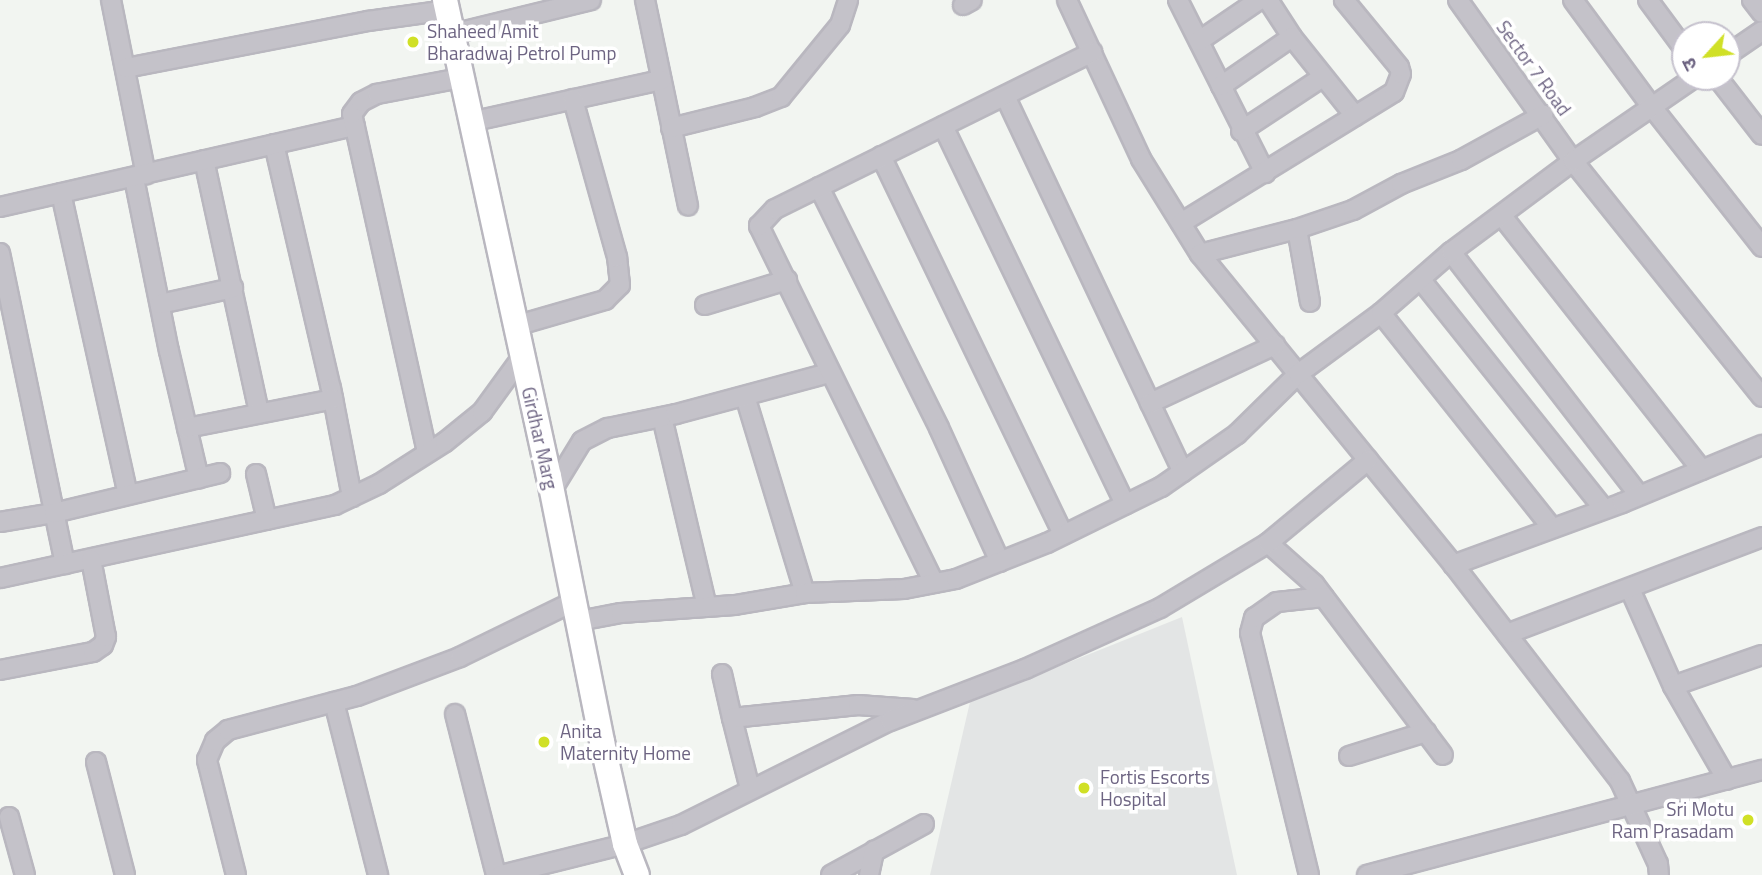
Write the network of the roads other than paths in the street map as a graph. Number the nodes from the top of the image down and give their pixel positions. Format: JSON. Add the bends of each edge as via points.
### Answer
{"nodes":[{"id":1,"x":111,"y":0,"type":"edge"},
{"id":2,"x":591,"y":0,"type":"edge"},
{"id":3,"x":645,"y":0,"type":"edge"},
{"id":4,"x":848,"y":0,"type":"edge"},
{"id":5,"x":1067,"y":0,"type":"edge"},
{"id":6,"x":1259,"y":0,"type":"edge"},
{"id":7,"x":1268,"y":0,"type":"edge"},
{"id":8,"x":1344,"y":0,"type":"edge"},
{"id":9,"x":1458,"y":0,"type":"edge"},
{"id":10,"x":1573,"y":0,"type":"edge"},
{"id":11,"x":1648,"y":0,"type":"edge"},
{"id":12,"x":1752,"y":0,"type":"edge"},
{"id":13,"x":1180,"y":1,"type":"edge"},
{"id":14,"x":564,"y":3,"type":"edge"},
{"id":15,"x":446,"y":5,"type":"edge"},
{"id":16,"x":1762,"y":13,"type":"edge"},
{"id":17,"x":1671,"y":31,"type":"edge"},
{"id":18,"x":1762,"y":31,"type":"edge"},
{"id":19,"x":452,"y":34,"type":"junction"},
{"id":20,"x":1292,"y":37,"type":"junction"},
{"id":21,"x":1199,"y":41,"type":"junction"},
{"id":22,"x":1741,"y":45,"type":"edge"},
{"id":23,"x":1092,"y":52,"type":"junction"},
{"id":24,"x":126,"y":68,"type":"junction"},
{"id":25,"x":1323,"y":77,"type":"junction"},
{"id":26,"x":461,"y":78,"type":"junction"},
{"id":27,"x":661,"y":80,"type":"junction"},
{"id":28,"x":1221,"y":86,"type":"junction"},
{"id":29,"x":1675,"y":91,"type":"edge"},
{"id":30,"x":1728,"y":91,"type":"edge"},
{"id":31,"x":1005,"y":96,"type":"junction"},
{"id":32,"x":573,"y":99,"type":"junction"},
{"id":33,"x":1652,"y":107,"type":"junction"},
{"id":34,"x":1543,"y":115,"type":"junction"},
{"id":35,"x":1355,"y":116,"type":"junction"},
{"id":36,"x":470,"y":122,"type":"junction"},
{"id":37,"x":943,"y":126,"type":"junction"},
{"id":38,"x":355,"y":127,"type":"junction"},
{"id":39,"x":671,"y":128,"type":"junction"},
{"id":40,"x":1241,"y":131,"type":"junction"},
{"id":41,"x":1762,"y":135,"type":"edge"},
{"id":42,"x":274,"y":144,"type":"junction"},
{"id":43,"x":881,"y":156,"type":"junction"},
{"id":44,"x":204,"y":160,"type":"junction"},
{"id":45,"x":1573,"y":161,"type":"junction"},
{"id":46,"x":1265,"y":173,"type":"junction"},
{"id":47,"x":140,"y":176,"type":"junction"},
{"id":48,"x":819,"y":187,"type":"junction"},
{"id":49,"x":61,"y":194,"type":"junction"},
{"id":50,"x":0,"y":206,"type":"edge"},
{"id":51,"x":688,"y":206,"type":"dead end"},
{"id":52,"x":1502,"y":216,"type":"junction"},
{"id":53,"x":1181,"y":223,"type":"junction"},
{"id":54,"x":1297,"y":229,"type":"junction"},
{"id":55,"x":1762,"y":247,"type":"edge"},
{"id":56,"x":1451,"y":252,"type":"junction"},
{"id":57,"x":0,"y":253,"type":"edge"},
{"id":58,"x":1200,"y":254,"type":"junction"},
{"id":59,"x":788,"y":280,"type":"junction"},
{"id":60,"x":1422,"y":280,"type":"junction"},
{"id":61,"x":233,"y":288,"type":"junction"},
{"id":62,"x":1310,"y":302,"type":"dead end"},
{"id":63,"x":160,"y":304,"type":"junction"},
{"id":64,"x":705,"y":305,"type":"dead end"},
{"id":65,"x":1381,"y":313,"type":"junction"},
{"id":66,"x":515,"y":326,"type":"junction"},
{"id":67,"x":1275,"y":345,"type":"junction"},
{"id":68,"x":524,"y":365,"type":"junction"},
{"id":69,"x":829,"y":373,"type":"junction"},
{"id":70,"x":1298,"y":374,"type":"junction"},
{"id":71,"x":745,"y":396,"type":"junction"},
{"id":72,"x":1762,"y":397,"type":"edge"},
{"id":73,"x":333,"y":399,"type":"junction"},
{"id":74,"x":1150,"y":403,"type":"junction"},
{"id":75,"x":259,"y":414,"type":"junction"},
{"id":76,"x":662,"y":417,"type":"junction"},
{"id":77,"x":187,"y":428,"type":"junction"},
{"id":78,"x":1762,"y":445,"type":"edge"},
{"id":79,"x":427,"y":452,"type":"junction"},
{"id":80,"x":1368,"y":460,"type":"junction"},
{"id":81,"x":1702,"y":470,"type":"junction"},
{"id":82,"x":1183,"y":472,"type":"junction"},
{"id":83,"x":220,"y":473,"type":"dead end"},
{"id":84,"x":256,"y":474,"type":"dead end"},
{"id":85,"x":199,"y":479,"type":"junction"},
{"id":86,"x":551,"y":483,"type":"junction"},
{"id":87,"x":1638,"y":494,"type":"junction"},
{"id":88,"x":128,"y":495,"type":"junction"},
{"id":89,"x":352,"y":497,"type":"junction"},
{"id":90,"x":1125,"y":505,"type":"junction"},
{"id":91,"x":1604,"y":509,"type":"junction"},
{"id":92,"x":54,"y":513,"type":"junction"},
{"id":93,"x":267,"y":520,"type":"junction"},
{"id":94,"x":0,"y":522,"type":"edge"},
{"id":95,"x":1552,"y":528,"type":"junction"},
{"id":96,"x":1063,"y":535,"type":"junction"},
{"id":97,"x":1762,"y":537,"type":"edge"},
{"id":98,"x":1269,"y":543,"type":"junction"},
{"id":99,"x":91,"y":559,"type":"junction"},
{"id":100,"x":1000,"y":562,"type":"junction"},
{"id":101,"x":65,"y":564,"type":"junction"},
{"id":102,"x":1453,"y":565,"type":"junction"},
{"id":103,"x":0,"y":578,"type":"edge"},
{"id":104,"x":934,"y":583,"type":"junction"},
{"id":105,"x":1630,"y":589,"type":"junction"},
{"id":106,"x":805,"y":593,"type":"junction"},
{"id":107,"x":1324,"y":597,"type":"junction"},
{"id":108,"x":707,"y":607,"type":"junction"},
{"id":109,"x":577,"y":611,"type":"junction"},
{"id":110,"x":1507,"y":634,"type":"junction"},
{"id":111,"x":1762,"y":655,"type":"edge"},
{"id":112,"x":0,"y":670,"type":"edge"},
{"id":113,"x":722,"y":674,"type":"dead end"},
{"id":114,"x":1673,"y":686,"type":"junction"},
{"id":115,"x":334,"y":702,"type":"junction"},
{"id":116,"x":919,"y":710,"type":"junction"},
{"id":117,"x":455,"y":714,"type":"dead end"},
{"id":118,"x":732,"y":718,"type":"junction"},
{"id":119,"x":1426,"y":732,"type":"junction"},
{"id":120,"x":1443,"y":755,"type":"dead end"},
{"id":121,"x":1349,"y":756,"type":"dead end"},
{"id":122,"x":96,"y":762,"type":"dead end"},
{"id":123,"x":1762,"y":770,"type":"edge"},
{"id":124,"x":1727,"y":780,"type":"junction"},
{"id":125,"x":750,"y":789,"type":"junction"},
{"id":126,"x":1631,"y":805,"type":"junction"},
{"id":127,"x":9,"y":817,"type":"dead end"},
{"id":128,"x":924,"y":824,"type":"dead end"},
{"id":129,"x":625,"y":844,"type":"junction"},
{"id":130,"x":874,"y":851,"type":"junction"},
{"id":131,"x":25,"y":875,"type":"edge"},
{"id":132,"x":125,"y":875,"type":"edge"},
{"id":133,"x":236,"y":875,"type":"edge"},
{"id":134,"x":378,"y":875,"type":"edge"},
{"id":135,"x":499,"y":875,"type":"edge"},
{"id":136,"x":637,"y":875,"type":"edge"},
{"id":137,"x":831,"y":875,"type":"edge"},
{"id":138,"x":869,"y":875,"type":"edge"},
{"id":139,"x":1309,"y":875,"type":"edge"},
{"id":140,"x":1367,"y":875,"type":"edge"},
{"id":141,"x":1659,"y":875,"type":"edge"}],
"edges":[{"from":1,"to":24,"type":"street"},
{"from":2,"to":14,"type":"street"},
{"from":3,"to":27,"type":"street"},
{"from":4,"to":39,"type":"street","via":[[840,25],[781,97]]},
{"from":5,"to":23,"type":"street"},
{"from":6,"to":21,"type":"street"},
{"from":7,"to":20,"type":"street"},
{"from":8,"to":35,"type":"street","via":[[1401,74],[1394,92]]},
{"from":9,"to":34,"type":"street","name":"Sector 7 Road"},
{"from":10,"to":33,"type":"street"},
{"from":11,"to":17,"type":"street"},
{"from":12,"to":16,"type":"street"},
{"from":13,"to":21,"type":"street"},
{"from":14,"to":19,"type":"street"},
{"from":15,"to":19,"type":"street","name":"Girdhar Marg"},
{"from":15,"to":24,"type":"street"},
{"from":18,"to":22,"type":"street"},
{"from":19,"to":26,"type":"street","name":"Girdhar Marg"},
{"from":20,"to":25,"type":"street"},
{"from":20,"to":28,"type":"street"},
{"from":21,"to":28,"type":"street"},
{"from":23,"to":31,"type":"street"},
{"from":23,"to":53,"type":"street","via":[[1141,159]]},
{"from":24,"to":47,"type":"street"},
{"from":25,"to":35,"type":"street"},
{"from":25,"to":40,"type":"street"},
{"from":26,"to":36,"type":"street","name":"Girdhar Marg"},
{"from":26,"to":38,"type":"street","via":[[377,94],[361,102],[352,114]]},
{"from":27,"to":32,"type":"street"},
{"from":27,"to":39,"type":"street"},
{"from":28,"to":40,"type":"street"},
{"from":29,"to":33,"type":"street"},
{"from":30,"to":41,"type":"street"},
{"from":31,"to":37,"type":"street"},
{"from":31,"to":74,"type":"street"},
{"from":32,"to":36,"type":"street"},
{"from":32,"to":66,"type":"street","via":[[617,257],[620,285],[606,300]]},
{"from":33,"to":45,"type":"street"},
{"from":33,"to":55,"type":"street"},
{"from":34,"to":45,"type":"street","name":"Sector 7 Road"},
{"from":34,"to":54,"type":"street","via":[[1461,160],[1353,210]]},
{"from":35,"to":46,"type":"street"},
{"from":36,"to":66,"type":"street","name":"Girdhar Marg"},
{"from":37,"to":43,"type":"street"},
{"from":37,"to":90,"type":"street"},
{"from":38,"to":42,"type":"street"},
{"from":38,"to":79,"type":"street"},
{"from":39,"to":51,"type":"street"},
{"from":40,"to":46,"type":"street"},
{"from":42,"to":44,"type":"street"},
{"from":42,"to":73,"type":"street"},
{"from":43,"to":48,"type":"street"},
{"from":43,"to":96,"type":"street"},
{"from":44,"to":47,"type":"street"},
{"from":44,"to":61,"type":"street"},
{"from":45,"to":52,"type":"street"},
{"from":45,"to":72,"type":"street","name":"Sector 7 Road"},
{"from":46,"to":53,"type":"street"},
{"from":47,"to":49,"type":"street"},
{"from":47,"to":63,"type":"street"},
{"from":48,"to":59,"type":"street","via":[[775,209],[759,226]]},
{"from":48,"to":100,"type":"street"},
{"from":49,"to":50,"type":"street"},
{"from":49,"to":88,"type":"street"},
{"from":52,"to":56,"type":"street"},
{"from":52,"to":81,"type":"street"},
{"from":53,"to":58,"type":"street"},
{"from":54,"to":58,"type":"street"},
{"from":54,"to":62,"type":"street"},
{"from":56,"to":60,"type":"street"},
{"from":56,"to":87,"type":"street"},
{"from":57,"to":92,"type":"street"},
{"from":58,"to":67,"type":"street"},
{"from":59,"to":64,"type":"street"},
{"from":59,"to":69,"type":"street"},
{"from":60,"to":65,"type":"street"},
{"from":60,"to":91,"type":"street"},
{"from":61,"to":63,"type":"street"},
{"from":61,"to":75,"type":"street"},
{"from":63,"to":77,"type":"street"},
{"from":65,"to":70,"type":"street"},
{"from":65,"to":95,"type":"street"},
{"from":66,"to":68,"type":"street","name":"Girdhar Marg"},
{"from":67,"to":70,"type":"street"},
{"from":67,"to":74,"type":"street"},
{"from":68,"to":79,"type":"street","via":[[481,412]]},
{"from":68,"to":86,"type":"street","name":"Girdhar Marg"},
{"from":69,"to":71,"type":"street"},
{"from":69,"to":104,"type":"street"},
{"from":70,"to":80,"type":"street"},
{"from":70,"to":82,"type":"street","via":[[1237,434]]},
{"from":71,"to":76,"type":"street"},
{"from":71,"to":106,"type":"street"},
{"from":73,"to":75,"type":"street"},
{"from":73,"to":89,"type":"street"},
{"from":74,"to":82,"type":"street"},
{"from":75,"to":77,"type":"street"},
{"from":76,"to":86,"type":"street","via":[[607,428],[582,441]]},
{"from":76,"to":108,"type":"street"},
{"from":77,"to":85,"type":"street"},
{"from":78,"to":81,"type":"street"},
{"from":79,"to":89,"type":"street"},
{"from":80,"to":98,"type":"street"},
{"from":80,"to":102,"type":"street"},
{"from":81,"to":87,"type":"street"},
{"from":82,"to":90,"type":"street"},
{"from":83,"to":85,"type":"street"},
{"from":84,"to":93,"type":"street"},
{"from":85,"to":88,"type":"street"},
{"from":86,"to":109,"type":"street","name":"Girdhar Marg"},
{"from":87,"to":91,"type":"street"},
{"from":88,"to":92,"type":"street"},
{"from":89,"to":93,"type":"street"},
{"from":90,"to":96,"type":"street"},
{"from":91,"to":95,"type":"street"},
{"from":92,"to":94,"type":"street"},
{"from":92,"to":101,"type":"street"},
{"from":93,"to":99,"type":"street"},
{"from":95,"to":102,"type":"street"},
{"from":96,"to":100,"type":"street"},
{"from":97,"to":105,"type":"street"},
{"from":98,"to":107,"type":"street"},
{"from":98,"to":116,"type":"street","via":[[1160,607],[1025,669]]},
{"from":99,"to":101,"type":"street"},
{"from":99,"to":112,"type":"street","via":[[106,637],[103,645],[93,652]]},
{"from":100,"to":104,"type":"street"},
{"from":101,"to":103,"type":"street"},
{"from":102,"to":110,"type":"street"},
{"from":104,"to":106,"type":"street","via":[[904,589]]},
{"from":105,"to":110,"type":"street"},
{"from":105,"to":114,"type":"street"},
{"from":106,"to":108,"type":"street"},
{"from":107,"to":119,"type":"street"},
{"from":107,"to":139,"type":"street","via":[[1277,602],[1254,618],[1250,633]]},
{"from":108,"to":109,"type":"street"},
{"from":109,"to":115,"type":"street"},
{"from":109,"to":129,"type":"street","name":"Girdhar Marg"},
{"from":110,"to":126,"type":"street","via":[[1620,781]]},
{"from":111,"to":114,"type":"street"},
{"from":113,"to":118,"type":"street"},
{"from":114,"to":124,"type":"street"},
{"from":115,"to":133,"type":"street","via":[[228,730],[215,741],[207,760]]},
{"from":115,"to":134,"type":"street"},
{"from":116,"to":118,"type":"street","via":[[859,705]]},
{"from":116,"to":125,"type":"street"},
{"from":117,"to":135,"type":"street"},
{"from":118,"to":125,"type":"street"},
{"from":119,"to":120,"type":"street"},
{"from":119,"to":121,"type":"street"},
{"from":122,"to":132,"type":"street"},
{"from":123,"to":124,"type":"street"},
{"from":124,"to":126,"type":"street"},
{"from":125,"to":129,"type":"street","via":[[681,825]]},
{"from":126,"to":140,"type":"street"},
{"from":126,"to":141,"type":"street"},
{"from":127,"to":131,"type":"street"},
{"from":128,"to":130,"type":"street"},
{"from":129,"to":135,"type":"street"},
{"from":129,"to":136,"type":"street","name":"Girdhar Marg"},
{"from":130,"to":137,"type":"street"},
{"from":130,"to":138,"type":"street"}]}
